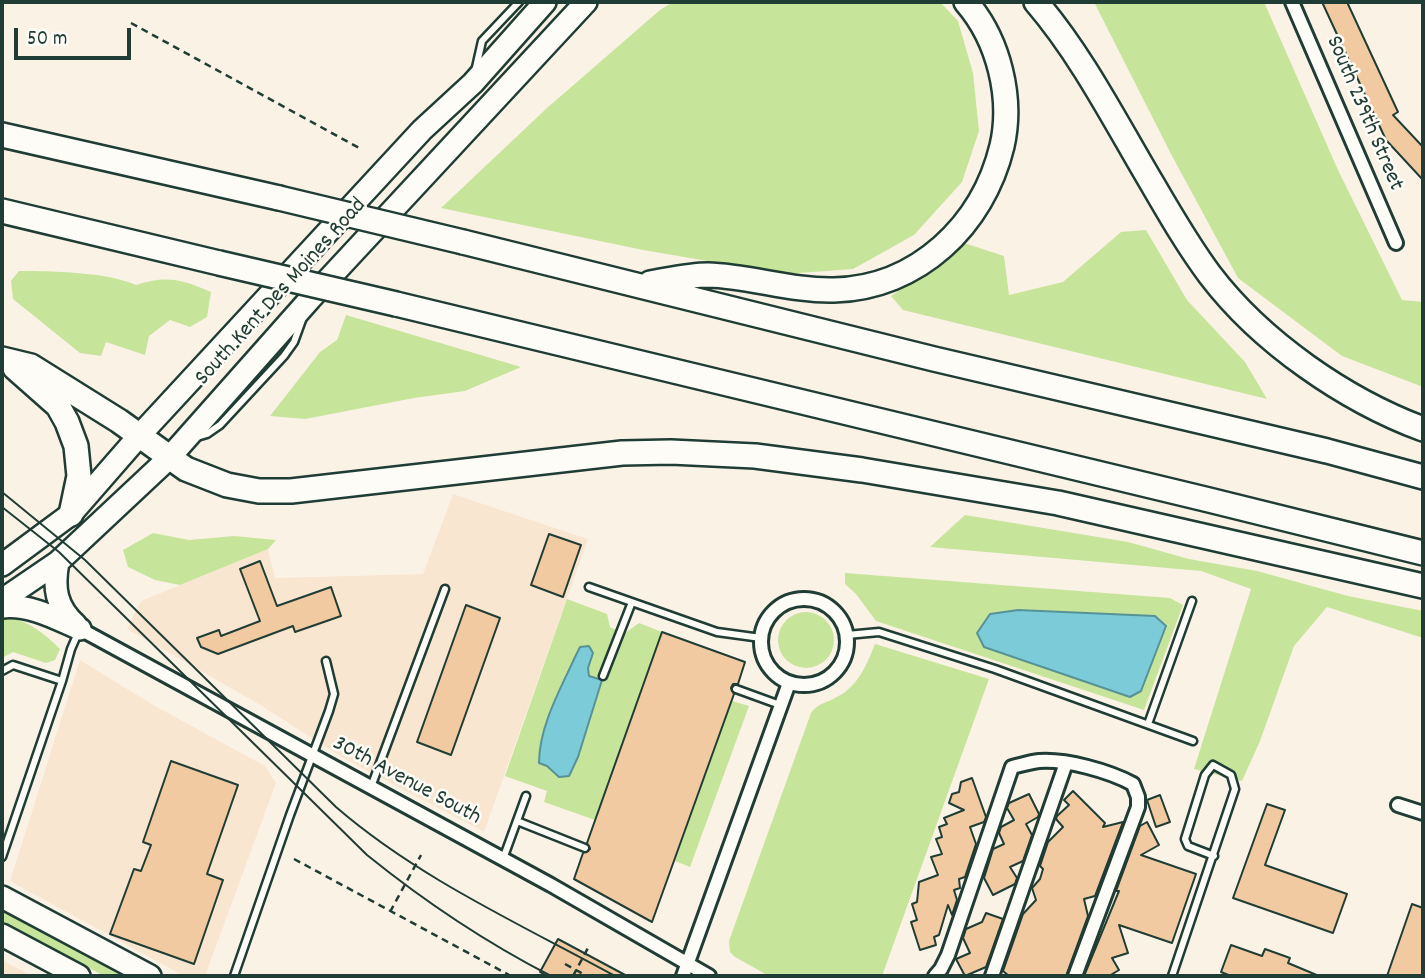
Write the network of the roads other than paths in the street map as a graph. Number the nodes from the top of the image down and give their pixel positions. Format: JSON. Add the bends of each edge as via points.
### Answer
{"nodes":[{"id":1,"x":519,"y":2,"type":"edge"},
{"id":2,"x":545,"y":2,"type":"edge"},
{"id":3,"x":586,"y":2,"type":"edge"},
{"id":4,"x":966,"y":2,"type":"edge"},
{"id":5,"x":1036,"y":2,"type":"edge"},
{"id":6,"x":1292,"y":2,"type":"edge"},
{"id":7,"x":473,"y":83,"type":"junction"},
{"id":8,"x":2,"y":135,"type":"edge"},
{"id":9,"x":2,"y":211,"type":"edge"},
{"id":10,"x":1396,"y":243,"type":"dead end"},
{"id":11,"x":636,"y":285,"type":"junction"},
{"id":12,"x":4,"y":360,"type":"edge"},
{"id":13,"x":1423,"y":429,"type":"edge"},
{"id":14,"x":139,"y":436,"type":"junction"},
{"id":15,"x":169,"y":458,"type":"junction"},
{"id":16,"x":1423,"y":477,"type":"edge"},
{"id":17,"x":71,"y":514,"type":"junction"},
{"id":18,"x":1423,"y":553,"type":"edge"},
{"id":19,"x":58,"y":562,"type":"junction"},
{"id":20,"x":2,"y":565,"type":"edge"},
{"id":21,"x":1423,"y":586,"type":"edge"},
{"id":22,"x":589,"y":587,"type":"dead end"},
{"id":23,"x":445,"y":589,"type":"dead end"},
{"id":24,"x":2,"y":600,"type":"edge"},
{"id":25,"x":1192,"y":601,"type":"dead end"},
{"id":26,"x":632,"y":602,"type":"junction"},
{"id":27,"x":2,"y":607,"type":"edge"},
{"id":28,"x":80,"y":629,"type":"junction"},
{"id":29,"x":847,"y":635,"type":"junction"},
{"id":30,"x":761,"y":638,"type":"junction"},
{"id":31,"x":326,"y":661,"type":"dead end"},
{"id":32,"x":2,"y":671,"type":"edge"},
{"id":33,"x":603,"y":676,"type":"dead end"},
{"id":34,"x":62,"y":681,"type":"junction"},
{"id":35,"x":789,"y":683,"type":"junction"},
{"id":36,"x":736,"y":689,"type":"dead end"},
{"id":37,"x":781,"y":706,"type":"junction"},
{"id":38,"x":1148,"y":724,"type":"junction"},
{"id":39,"x":1193,"y":741,"type":"dead end"},
{"id":40,"x":313,"y":756,"type":"junction"},
{"id":41,"x":1066,"y":763,"type":"junction"},
{"id":42,"x":370,"y":788,"type":"junction"},
{"id":43,"x":526,"y":796,"type":"dead end"},
{"id":44,"x":1398,"y":805,"type":"dead end"},
{"id":45,"x":1423,"y":813,"type":"edge"},
{"id":46,"x":517,"y":821,"type":"junction"},
{"id":47,"x":585,"y":848,"type":"dead end"},
{"id":48,"x":1214,"y":856,"type":"junction"},
{"id":49,"x":2,"y":857,"type":"edge"},
{"id":50,"x":503,"y":859,"type":"junction"},
{"id":51,"x":2,"y":897,"type":"edge"},
{"id":52,"x":2,"y":935,"type":"edge"},
{"id":53,"x":685,"y":970,"type":"edge"},
{"id":54,"x":79,"y":976,"type":"edge"},
{"id":55,"x":150,"y":976,"type":"edge"},
{"id":56,"x":234,"y":976,"type":"edge"},
{"id":57,"x":709,"y":976,"type":"edge"},
{"id":58,"x":935,"y":976,"type":"edge"},
{"id":59,"x":992,"y":976,"type":"edge"},
{"id":60,"x":1075,"y":976,"type":"edge"},
{"id":61,"x":1172,"y":976,"type":"edge"}],
"edges":[{"from":1,"to":7,"type":"lane","via":[[482,41]]},
{"from":2,"to":7,"type":"main road","name":"South Kent Des Moines Road"},
{"from":3,"to":15,"type":"main road","name":"South Kent Des Moines Road"},
{"from":4,"to":11,"type":"highway","via":[[998,60],[1006,114],[1003,139],[988,190],[976,211],[934,255],[886,281],[835,290],[707,275]]},
{"from":5,"to":13,"type":"highway","via":[[1082,64],[1196,254],[1231,300],[1274,340],[1335,385]]},
{"from":6,"to":10,"type":"street","name":"South 239th Street"},
{"from":7,"to":14,"type":"main road","name":"South Kent Des Moines Road","via":[[422,130]]},
{"from":8,"to":11,"type":"highway","bridge":true},
{"from":9,"to":18,"type":"highway","bridge":true},
{"from":11,"to":16,"type":"highway"},
{"from":12,"to":14,"type":"highway","via":[[32,366]]},
{"from":12,"to":17,"type":"highway","via":[[58,406],[67,422],[76,446],[79,476]]},
{"from":14,"to":15,"type":"highway"},
{"from":14,"to":17,"type":"main road","name":"South Kent Des Moines Road"},
{"from":15,"to":19,"type":"main road","name":"South Kent Des Moines Road"},
{"from":15,"to":21,"type":"highway","via":[[227,485],[270,491],[622,453],[755,456],[1058,503]]},
{"from":17,"to":20,"type":"main road","name":"South Kent Des Moines Road"},
{"from":19,"to":24,"type":"main road","name":"South Kent Des Moines Road"},
{"from":19,"to":28,"type":"main road","via":[[56,593],[64,614]]},
{"from":22,"to":26,"type":"lane"},
{"from":23,"to":42,"type":"lane"},
{"from":25,"to":38,"type":"lane"},
{"from":26,"to":30,"type":"lane","via":[[717,632]]},
{"from":26,"to":33,"type":"lane"},
{"from":27,"to":28,"type":"main road","via":[[33,609]]},
{"from":28,"to":34,"type":"lane"},
{"from":28,"to":40,"type":"street","name":"30th Avenue South"},
{"from":29,"to":30,"type":"street","via":[[835,611],[808,598],[779,606],[768,616]]},
{"from":29,"to":35,"type":"street","via":[[843,662],[835,673],[811,685]]},
{"from":29,"to":38,"type":"lane","via":[[878,632]]},
{"from":30,"to":35,"type":"street","via":[[764,659],[772,672]]},
{"from":31,"to":40,"type":"lane","via":[[334,694]]},
{"from":32,"to":34,"type":"lane","via":[[13,664]]},
{"from":34,"to":49,"type":"lane"},
{"from":35,"to":37,"type":"street"},
{"from":36,"to":37,"type":"lane"},
{"from":37,"to":53,"type":"street"},
{"from":38,"to":39,"type":"lane"},
{"from":40,"to":42,"type":"street","name":"30th Avenue South"},
{"from":40,"to":56,"type":"lane"},
{"from":41,"to":58,"type":"street","via":[[1040,761],[1012,767],[948,955]]},
{"from":41,"to":59,"type":"street"},
{"from":41,"to":60,"type":"street","via":[[1133,784],[1138,807]]},
{"from":42,"to":50,"type":"street","name":"30th Avenue South"},
{"from":43,"to":46,"type":"lane"},
{"from":44,"to":45,"type":"street"},
{"from":46,"to":47,"type":"lane"},
{"from":46,"to":50,"type":"lane"},
{"from":48,"to":48,"type":"lane","via":[[1235,789],[1231,775],[1213,765],[1205,775],[1185,838],[1188,846]]},
{"from":48,"to":61,"type":"lane"},
{"from":50,"to":53,"type":"street","name":"30th Avenue South"},
{"from":51,"to":55,"type":"main road"},
{"from":52,"to":54,"type":"main road"},
{"from":53,"to":57,"type":"street","name":"30th Avenue South"}]}
